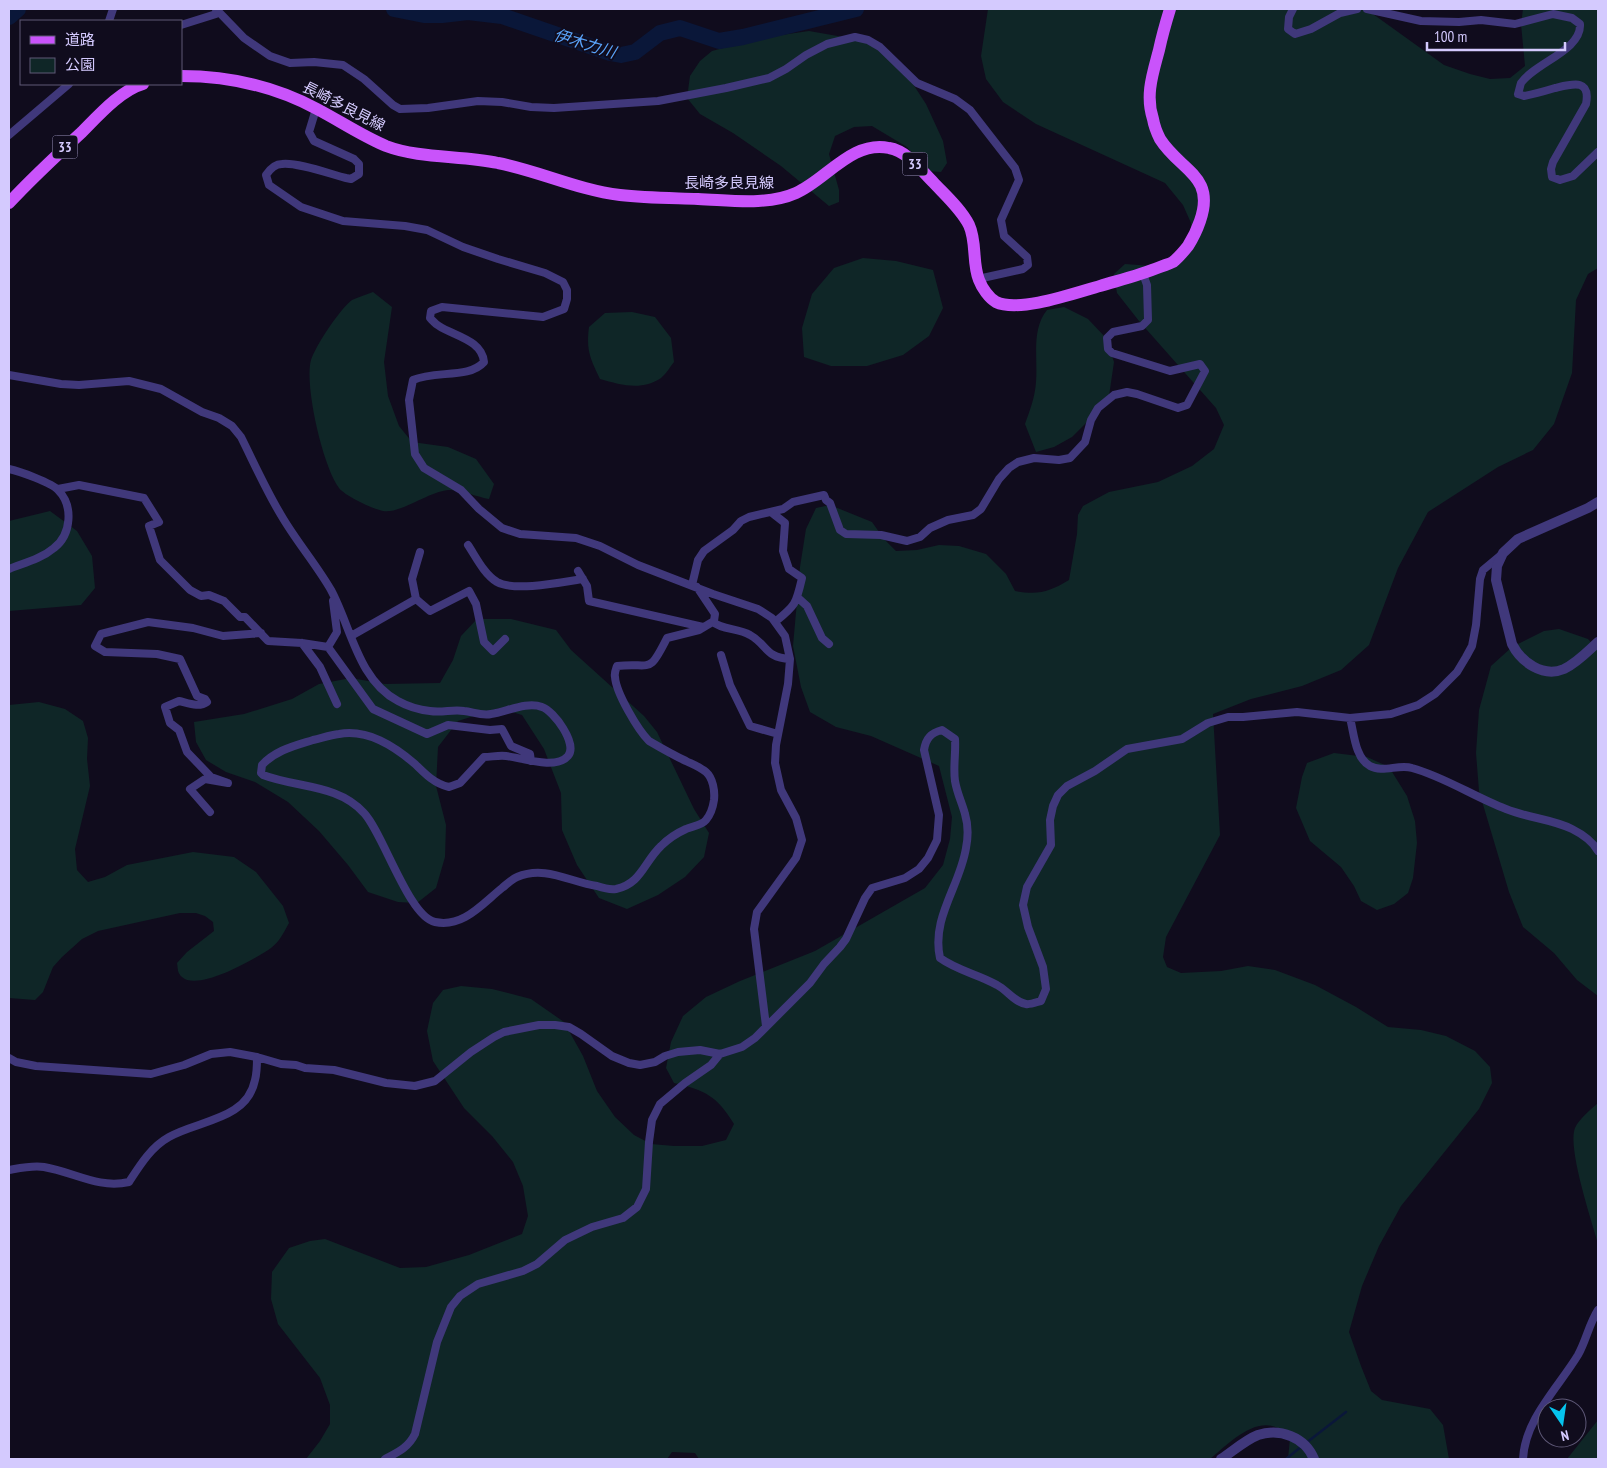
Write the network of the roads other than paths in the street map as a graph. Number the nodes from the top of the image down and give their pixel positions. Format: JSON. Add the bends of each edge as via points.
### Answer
{"nodes":[{"id":1,"x":217,"y":9,"type":"edge"},
{"id":2,"x":1170,"y":9,"type":"edge"},
{"id":3,"x":1293,"y":9,"type":"edge"},
{"id":4,"x":1357,"y":9,"type":"edge"},
{"id":5,"x":1367,"y":9,"type":"edge"},
{"id":6,"x":182,"y":25,"type":"edge"},
{"id":7,"x":182,"y":76,"type":"edge"},
{"id":8,"x":68,"y":85,"type":"edge"},
{"id":9,"x":137,"y":85,"type":"edge"},
{"id":10,"x":316,"y":109,"type":"junction"},
{"id":11,"x":9,"y":135,"type":"edge"},
{"id":12,"x":1598,"y":152,"type":"edge"},
{"id":13,"x":9,"y":203,"type":"edge"},
{"id":14,"x":1143,"y":274,"type":"junction"},
{"id":15,"x":978,"y":279,"type":"junction"},
{"id":16,"x":9,"y":375,"type":"edge"},
{"id":17,"x":9,"y":469,"type":"edge"},
{"id":18,"x":58,"y":489,"type":"junction"},
{"id":19,"x":1598,"y":502,"type":"edge"},
{"id":20,"x":771,"y":512,"type":"junction"},
{"id":21,"x":468,"y":545,"type":"dead end"},
{"id":22,"x":420,"y":552,"type":"dead end"},
{"id":23,"x":1503,"y":553,"type":"junction"},
{"id":24,"x":9,"y":569,"type":"edge"},
{"id":25,"x":578,"y":571,"type":"dead end"},
{"id":26,"x":583,"y":580,"type":"junction"},
{"id":27,"x":694,"y":586,"type":"junction"},
{"id":28,"x":332,"y":592,"type":"junction"},
{"id":29,"x":797,"y":597,"type":"junction"},
{"id":30,"x":416,"y":599,"type":"junction"},
{"id":31,"x":713,"y":622,"type":"junction"},
{"id":32,"x":775,"y":622,"type":"junction"},
{"id":33,"x":703,"y":627,"type":"junction"},
{"id":34,"x":261,"y":633,"type":"junction"},
{"id":35,"x":351,"y":636,"type":"junction"},
{"id":36,"x":504,"y":639,"type":"dead end"},
{"id":37,"x":1598,"y":642,"type":"edge"},
{"id":38,"x":302,"y":643,"type":"junction"},
{"id":39,"x":829,"y":644,"type":"dead end"},
{"id":40,"x":328,"y":647,"type":"junction"},
{"id":41,"x":721,"y":655,"type":"dead end"},
{"id":42,"x":790,"y":659,"type":"junction"},
{"id":43,"x":338,"y":704,"type":"dead end"},
{"id":44,"x":1350,"y":718,"type":"junction"},
{"id":45,"x":778,"y":734,"type":"junction"},
{"id":46,"x":531,"y":761,"type":"junction"},
{"id":47,"x":210,"y":812,"type":"dead end"},
{"id":48,"x":1598,"y":852,"type":"edge"},
{"id":49,"x":766,"y":1026,"type":"junction"},
{"id":50,"x":720,"y":1054,"type":"junction"},
{"id":51,"x":257,"y":1057,"type":"junction"},
{"id":52,"x":9,"y":1058,"type":"edge"},
{"id":53,"x":9,"y":1170,"type":"edge"},
{"id":54,"x":1598,"y":1310,"type":"edge"},
{"id":55,"x":385,"y":1459,"type":"edge"},
{"id":56,"x":1221,"y":1459,"type":"edge"},
{"id":57,"x":1314,"y":1459,"type":"edge"},
{"id":58,"x":1524,"y":1459,"type":"edge"}],
"edges":[{"from":1,"to":6,"type":"street","via":[[216,14]]},
{"from":1,"to":15,"type":"street","via":[[244,38],[270,56],[290,62],[343,65],[400,108],[428,108],[478,101],[554,108],[658,100],[769,78],[827,44],[855,37],[868,40],[880,47],[917,83],[955,99],[970,110],[1015,168],[1019,180],[1001,220],[1004,236],[1027,257],[1028,265],[1023,269]]},
{"from":2,"to":14,"type":"main road","name":"長崎多良見線","number":"33","via":[[1150,80],[1152,119],[1160,138],[1197,178],[1203,189],[1205,207],[1188,246],[1174,261]]},
{"from":3,"to":4,"type":"street","via":[[1288,28],[1295,34],[1340,13]]},
{"from":5,"to":12,"type":"street","via":[[1421,20],[1460,22],[1481,20],[1515,24],[1553,14],[1572,18],[1580,24],[1581,31],[1575,41],[1538,67],[1521,83],[1518,94],[1524,96],[1576,83],[1588,94],[1586,104],[1553,162],[1552,177],[1560,180],[1573,176]]},
{"from":7,"to":10,"type":"main road","name":"長崎多良見線","number":"33","via":[[224,79],[261,87]]},
{"from":8,"to":11,"type":"street"},
{"from":9,"to":13,"type":"main road","number":"33","via":[[100,114]]},
{"from":10,"to":15,"type":"main road","name":"長崎多良見線","number":"33","via":[[389,147],[497,163],[599,192],[642,197],[784,198],[800,192],[856,153],[873,147],[893,148],[920,168],[970,227]]},
{"from":10,"to":27,"type":"street","via":[[309,132],[314,141],[354,159],[359,164],[358,174],[351,179],[281,164],[266,175],[269,184],[301,207],[344,221],[427,230],[463,247],[545,273],[563,282],[567,290],[564,309],[543,317],[442,307],[431,311],[430,318],[438,326],[475,345],[483,354],[484,362],[477,369],[421,376],[413,380],[408,400],[411,426],[415,454],[424,468],[461,490],[502,528],[527,535],[576,538]]},
{"from":14,"to":15,"type":"main road","name":"長崎多良見線","number":"33","via":[[1015,306],[997,302],[987,295]]},
{"from":14,"to":20,"type":"street","via":[[1147,285],[1148,320],[1142,326],[1112,332],[1106,338],[1108,349],[1170,371],[1200,364],[1205,371],[1187,405],[1178,408],[1127,392],[1114,395],[1098,408],[1085,442],[1070,458],[1034,458],[1018,462],[999,479],[981,509],[973,515],[948,520],[907,541],[881,535],[846,534],[840,530],[824,495],[793,502]]},
{"from":16,"to":28,"type":"street","via":[[61,384],[129,382],[161,389],[232,426],[241,437],[280,514]]},
{"from":17,"to":18,"type":"street"},
{"from":18,"to":24,"type":"street","via":[[65,500],[69,527],[62,541],[40,557]]},
{"from":18,"to":34,"type":"street","via":[[79,485],[144,498],[159,522],[149,526],[160,560],[190,590],[200,596],[209,595],[224,601]]},
{"from":19,"to":23,"type":"street","via":[[1518,539]]},
{"from":20,"to":27,"type":"street","via":[[741,521],[704,551],[698,560]]},
{"from":20,"to":29,"type":"street","via":[[785,523],[783,551],[789,569],[802,578]]},
{"from":21,"to":26,"type":"street","via":[[484,570],[498,582],[519,586]]},
{"from":22,"to":30,"type":"street","via":[[412,578]]},
{"from":23,"to":37,"type":"street","via":[[1497,566],[1496,580],[1512,644],[1522,659],[1542,670],[1563,669]]},
{"from":23,"to":44,"type":"street","via":[[1483,570],[1472,646],[1457,672],[1435,694],[1418,705],[1391,714]]},
{"from":25,"to":26,"type":"street"},
{"from":26,"to":33,"type":"street","via":[[589,601]]},
{"from":27,"to":31,"type":"street","via":[[715,614]]},
{"from":27,"to":32,"type":"street","via":[[758,609]]},
{"from":28,"to":35,"type":"street"},
{"from":28,"to":40,"type":"street","via":[[337,632]]},
{"from":29,"to":32,"type":"street","via":[[792,608]]},
{"from":29,"to":39,"type":"street"},
{"from":30,"to":35,"type":"street"},
{"from":30,"to":36,"type":"street","via":[[430,611],[469,591],[476,604],[484,642],[493,651]]},
{"from":31,"to":33,"type":"street"},
{"from":31,"to":42,"type":"street","via":[[752,636],[780,659]]},
{"from":32,"to":42,"type":"street","via":[[784,636]]},
{"from":33,"to":46,"type":"street","via":[[667,638],[651,664],[617,666],[614,675],[617,689],[642,734],[706,772],[715,796],[713,809],[706,820],[662,844],[628,886],[613,889],[533,872],[515,877],[458,922],[432,922],[418,909],[406,890],[364,812],[333,792],[280,782],[262,773],[262,764],[271,755],[349,733],[372,736],[386,743],[428,777],[449,787],[460,783],[484,757],[505,755]]},
{"from":34,"to":38,"type":"street","via":[[268,641]]},
{"from":34,"to":47,"type":"street","via":[[223,636],[148,622],[102,634],[96,646],[105,652],[157,654],[180,660],[197,696],[207,702],[196,705],[179,701],[165,708],[170,723],[179,730],[187,752],[211,777],[228,783],[205,779],[190,789]]},
{"from":35,"to":46,"type":"street","via":[[377,686],[406,705],[430,712],[462,710],[488,715],[531,705],[543,707],[553,714],[572,747],[570,754],[562,760]]},
{"from":38,"to":40,"type":"street"},
{"from":38,"to":43,"type":"street","via":[[320,667]]},
{"from":40,"to":46,"type":"street","via":[[374,710],[427,734],[448,725],[502,729],[511,746],[530,754]]},
{"from":41,"to":45,"type":"street","via":[[730,685],[750,726]]},
{"from":42,"to":45,"type":"street"},
{"from":44,"to":48,"type":"street","via":[[1361,758],[1370,766],[1410,767],[1509,810],[1572,829],[1583,835]]},
{"from":44,"to":49,"type":"street","via":[[1297,712],[1228,717],[1208,723],[1182,739],[1127,750],[1066,786],[1053,806],[1051,845],[1027,887],[1023,905],[1043,967],[1046,989],[1041,1002],[1027,1005],[1000,986],[953,967],[940,958],[938,935],[964,855],[967,830],[955,781],[955,739],[942,730],[934,732],[926,741],[924,750],[939,815],[937,840],[928,858],[905,878],[872,888],[840,948]]},
{"from":45,"to":49,"type":"street","via":[[775,764],[802,840],[796,858],[757,912],[754,929]]},
{"from":49,"to":50,"type":"street","via":[[742,1047]]},
{"from":50,"to":51,"type":"street","via":[[700,1050],[678,1052],[640,1065],[612,1056],[569,1028],[539,1025],[504,1032],[471,1052],[435,1081],[415,1086],[386,1083],[334,1070],[281,1064]]},
{"from":50,"to":55,"type":"street","via":[[711,1065],[660,1104],[652,1120],[646,1189],[637,1207],[623,1218],[592,1227],[566,1240],[537,1264],[478,1284],[460,1296],[451,1307],[437,1342],[415,1434],[404,1449]]},
{"from":51,"to":52,"type":"street","via":[[230,1052],[212,1054],[151,1074],[36,1066]]},
{"from":51,"to":53,"type":"street","via":[[255,1080],[245,1102],[221,1117],[170,1136],[145,1157],[129,1182],[104,1184],[43,1167]]},
{"from":54,"to":58,"type":"street","via":[[1578,1354],[1530,1429],[1524,1446]]},
{"from":56,"to":57,"type":"street","via":[[1257,1436],[1276,1432],[1299,1440]]}]}
